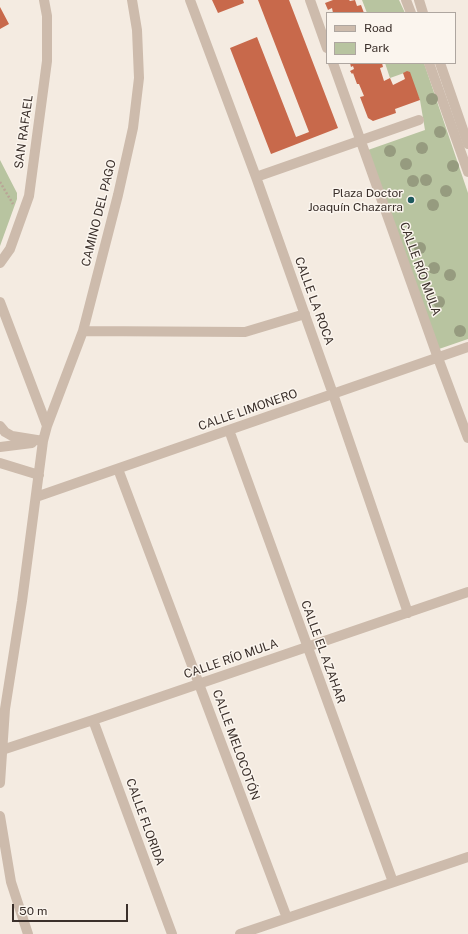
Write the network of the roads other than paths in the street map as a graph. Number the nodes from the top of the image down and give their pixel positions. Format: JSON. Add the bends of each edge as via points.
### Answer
{"nodes":[{"id":1,"x":44,"y":0,"type":"edge"},
{"id":2,"x":132,"y":0,"type":"edge"},
{"id":3,"x":190,"y":0,"type":"edge"},
{"id":4,"x":310,"y":0,"type":"edge"},
{"id":5,"x":406,"y":0,"type":"edge"},
{"id":6,"x":418,"y":0,"type":"edge"},
{"id":7,"x":411,"y":12,"type":"edge"},
{"id":8,"x":423,"y":12,"type":"edge"},
{"id":9,"x":326,"y":45,"type":"edge"},
{"id":10,"x":332,"y":64,"type":"edge"},
{"id":11,"x":429,"y":64,"type":"edge"},
{"id":12,"x":440,"y":64,"type":"edge"},
{"id":13,"x":420,"y":120,"type":"dead end"},
{"id":14,"x":360,"y":140,"type":"junction"},
{"id":15,"x":468,"y":144,"type":"edge"},
{"id":16,"x":468,"y":172,"type":"edge"},
{"id":17,"x":256,"y":177,"type":"junction"},
{"id":18,"x":0,"y":262,"type":"edge"},
{"id":19,"x":0,"y":302,"type":"edge"},
{"id":20,"x":304,"y":314,"type":"junction"},
{"id":21,"x":83,"y":331,"type":"junction"},
{"id":22,"x":468,"y":348,"type":"edge"},
{"id":23,"x":438,"y":358,"type":"junction"},
{"id":24,"x":333,"y":394,"type":"junction"},
{"id":25,"x":0,"y":426,"type":"edge"},
{"id":26,"x":47,"y":426,"type":"junction"},
{"id":27,"x":229,"y":430,"type":"junction"},
{"id":28,"x":468,"y":438,"type":"edge"},
{"id":29,"x":43,"y":441,"type":"junction"},
{"id":30,"x":0,"y":447,"type":"edge"},
{"id":31,"x":0,"y":463,"type":"edge"},
{"id":32,"x":118,"y":469,"type":"junction"},
{"id":33,"x":39,"y":475,"type":"junction"},
{"id":34,"x":36,"y":497,"type":"junction"},
{"id":35,"x":468,"y":592,"type":"edge"},
{"id":36,"x":408,"y":613,"type":"junction"},
{"id":37,"x":308,"y":647,"type":"junction"},
{"id":38,"x":199,"y":684,"type":"junction"},
{"id":39,"x":93,"y":720,"type":"junction"},
{"id":40,"x":2,"y":750,"type":"junction"},
{"id":41,"x":0,"y":783,"type":"edge"},
{"id":42,"x":0,"y":816,"type":"edge"},
{"id":43,"x":468,"y":857,"type":"edge"},
{"id":44,"x":393,"y":882,"type":"junction"},
{"id":45,"x":286,"y":918,"type":"junction"},
{"id":46,"x":28,"y":934,"type":"edge"},
{"id":47,"x":172,"y":934,"type":"edge"},
{"id":48,"x":240,"y":934,"type":"edge"}],
"edges":[{"from":1,"to":18,"type":"street","name":"SAN RAFAEL","via":[[47,16],[47,61],[29,196],[10,249]]},
{"from":2,"to":21,"type":"street","name":"CAMINO DEL PAGO","via":[[137,30],[138,78],[133,128]]},
{"from":3,"to":17,"type":"street","name":"CALLE LA ROCA"},
{"from":4,"to":9,"type":"street"},
{"from":5,"to":7,"type":"street"},
{"from":6,"to":8,"type":"street"},
{"from":10,"to":14,"type":"street","name":"CALLE RÍO MULA"},
{"from":11,"to":16,"type":"street"},
{"from":12,"to":15,"type":"street"},
{"from":13,"to":14,"type":"street"},
{"from":14,"to":17,"type":"street"},
{"from":14,"to":23,"type":"street","name":"CALLE RÍO MULA"},
{"from":17,"to":20,"type":"street","name":"CALLE LA ROCA"},
{"from":19,"to":26,"type":"street"},
{"from":20,"to":21,"type":"street","via":[[245,332]]},
{"from":20,"to":24,"type":"street","name":"CALLE LA ROCA"},
{"from":21,"to":26,"type":"street","name":"CAMINO DEL PAGO"},
{"from":22,"to":23,"type":"street","name":"CALLE LIMONERO"},
{"from":23,"to":24,"type":"street","name":"CALLE LIMONERO"},
{"from":23,"to":28,"type":"street","name":"CALLE RÍO MULA"},
{"from":24,"to":27,"type":"street","name":"CALLE LIMONERO"},
{"from":24,"to":36,"type":"street","name":"CALLE LA ROCA"},
{"from":25,"to":29,"type":"street","via":[[12,436]]},
{"from":26,"to":29,"type":"street","name":"CAMINO DEL PAGO"},
{"from":27,"to":32,"type":"street","name":"CALLE LIMONERO"},
{"from":27,"to":37,"type":"street","name":"CALLE EL AZAHAR"},
{"from":29,"to":30,"type":"street"},
{"from":29,"to":33,"type":"street","name":"CAMINO DEL PAGO"},
{"from":31,"to":33,"type":"street"},
{"from":32,"to":34,"type":"street","name":"CALLE LIMONERO"},
{"from":32,"to":38,"type":"street","name":"CALLE MELOCOTÓN"},
{"from":33,"to":34,"type":"street","name":"CAMINO DEL PAGO"},
{"from":34,"to":40,"type":"street","name":"CAMINO DEL PAGO"},
{"from":35,"to":36,"type":"street","name":"CALLE RÍO MULA"},
{"from":36,"to":37,"type":"street","name":"CALLE RÍO MULA"},
{"from":37,"to":38,"type":"street","name":"CALLE RÍO MULA"},
{"from":37,"to":44,"type":"street","name":"CALLE EL AZAHAR"},
{"from":38,"to":39,"type":"street","name":"CALLE RÍO MULA"},
{"from":38,"to":45,"type":"street","name":"CALLE MELOCOTÓN"},
{"from":39,"to":40,"type":"street","name":"CALLE RÍO MULA"},
{"from":39,"to":47,"type":"street","name":"CALLE FLORIDA"},
{"from":40,"to":41,"type":"street","name":"CAMINO DEL PAGO"},
{"from":42,"to":46,"type":"street","via":[[11,882]]},
{"from":43,"to":44,"type":"street"},
{"from":44,"to":45,"type":"street"},
{"from":45,"to":48,"type":"street"}]}
